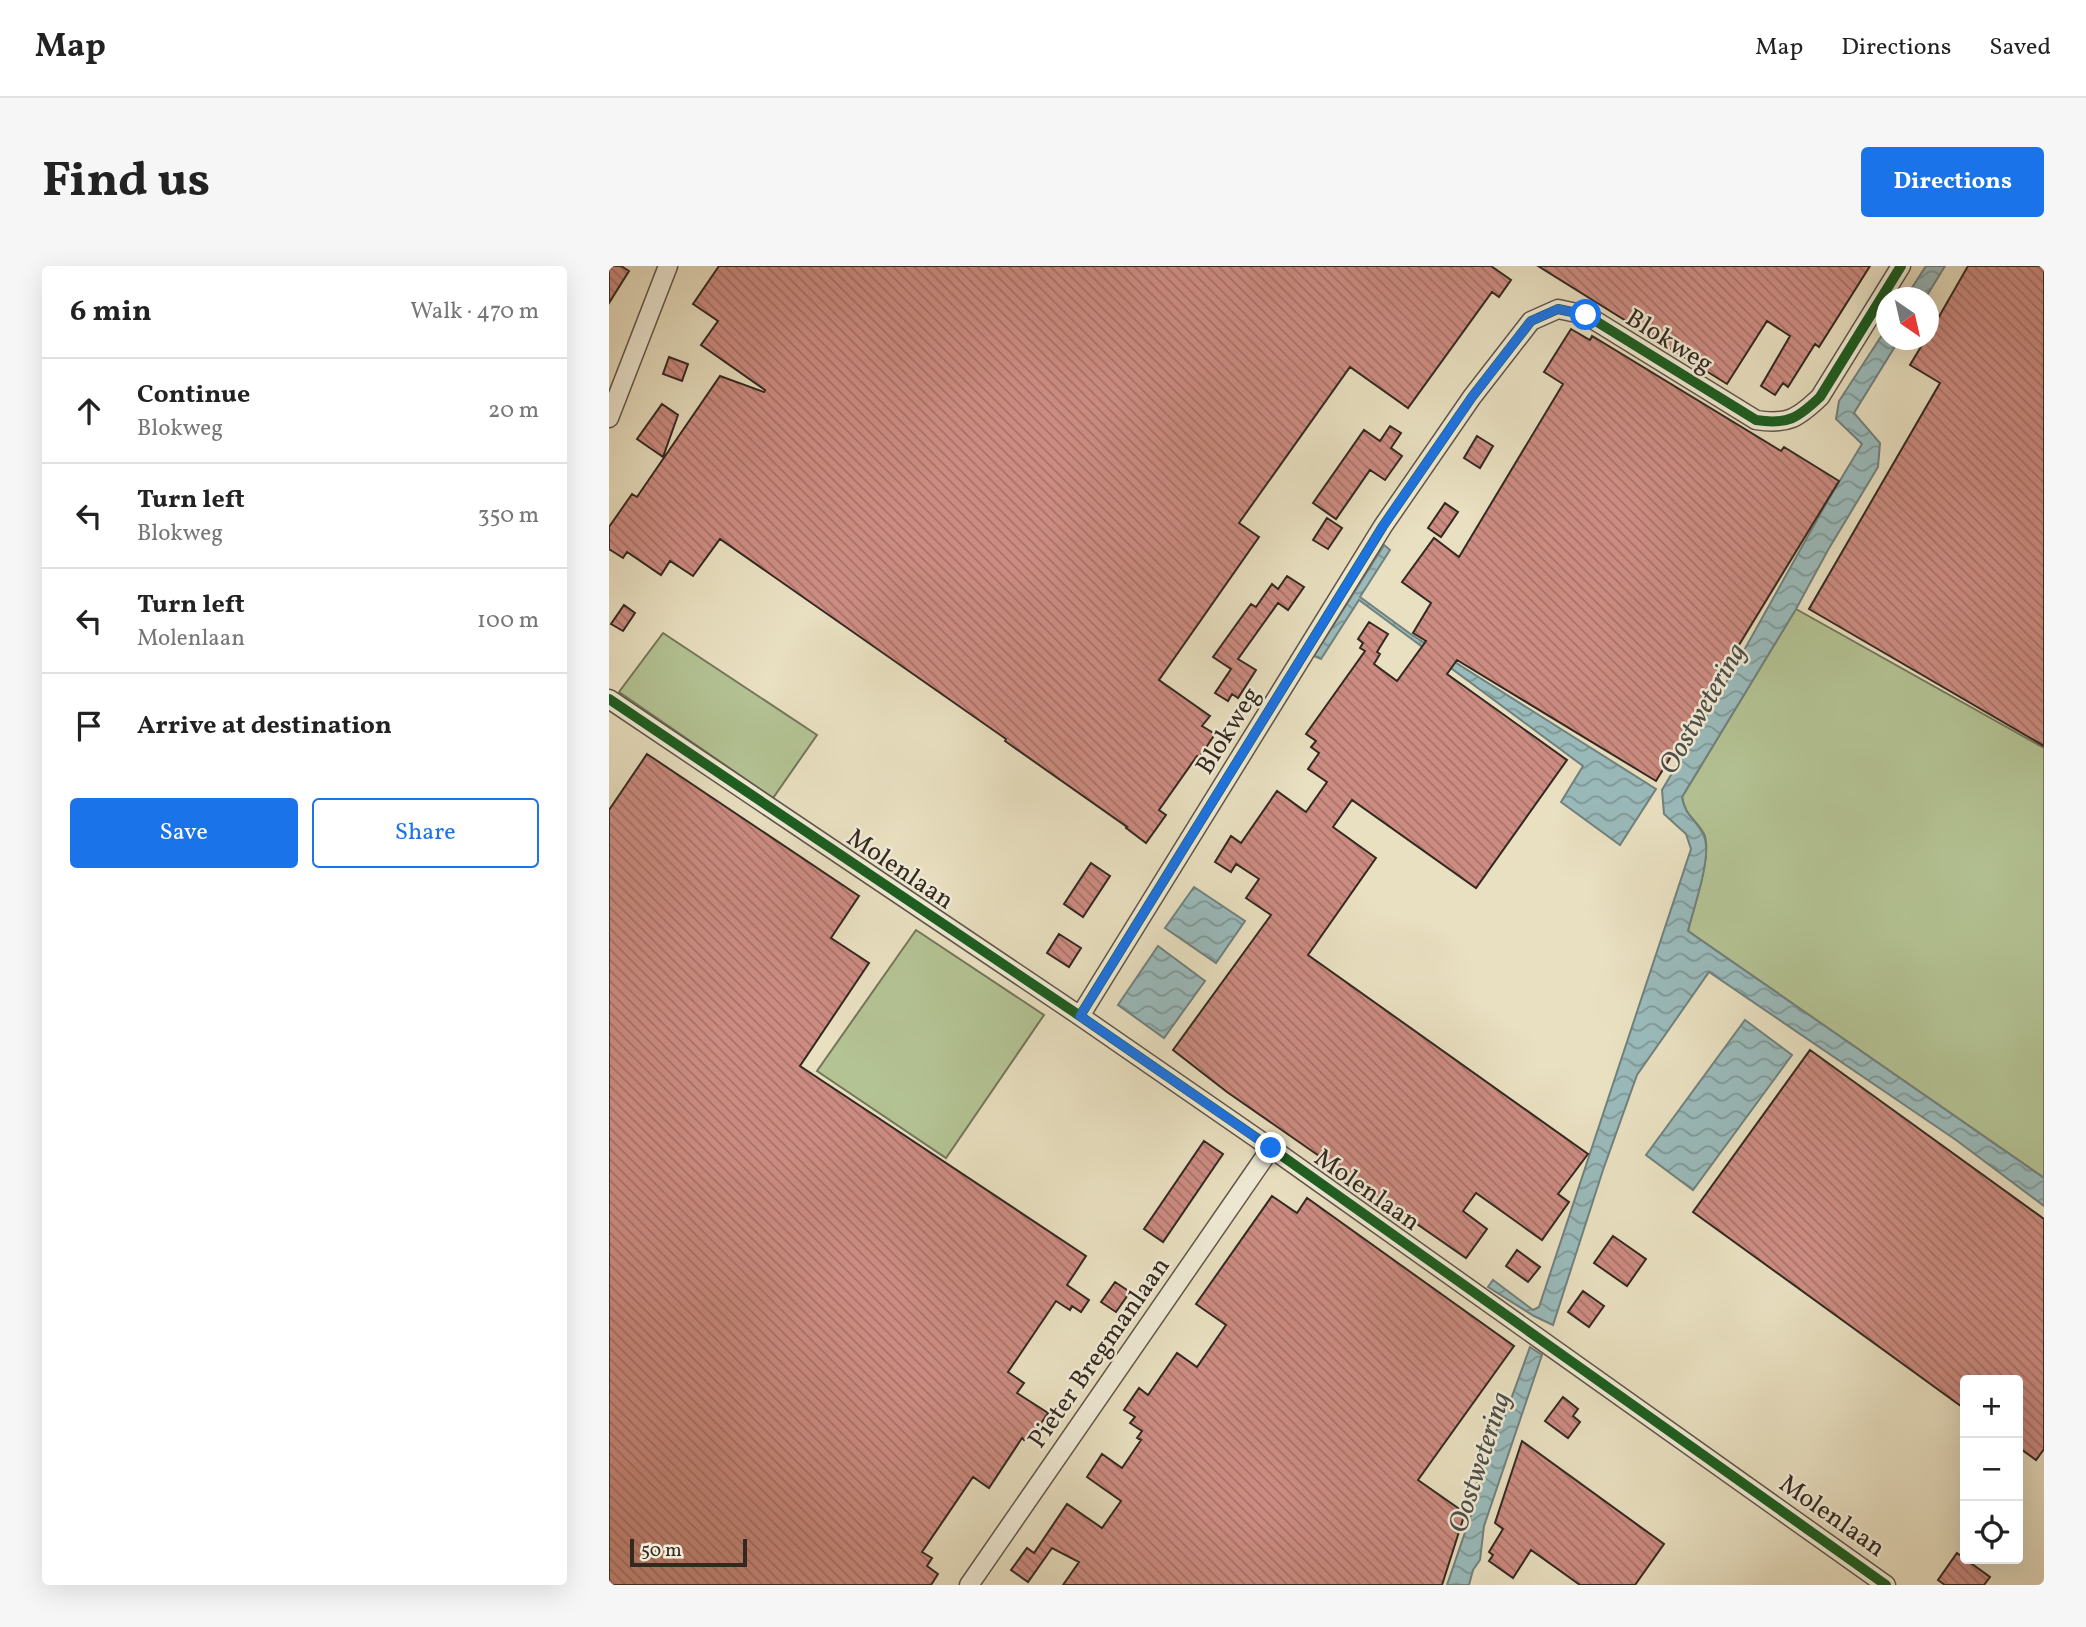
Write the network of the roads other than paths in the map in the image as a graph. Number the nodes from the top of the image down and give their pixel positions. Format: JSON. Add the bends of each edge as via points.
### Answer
{"nodes":[{"id":1,"x":668,"y":266,"type":"edge"},
{"id":2,"x":1901,"y":266,"type":"edge"},
{"id":3,"x":609,"y":418,"type":"edge"},
{"id":4,"x":609,"y":699,"type":"edge"},
{"id":5,"x":1080,"y":1016,"type":"junction"},
{"id":6,"x":1271,"y":1148,"type":"junction"},
{"id":7,"x":969,"y":1585,"type":"edge"},
{"id":8,"x":1886,"y":1585,"type":"edge"}],
"edges":[{"from":1,"to":3,"type":"street"},
{"from":2,"to":5,"type":"street","name":"Blokweg","via":[[1820,397],[1802,414],[1777,424],[1756,420],[1586,315],[1558,309],[1531,321],[1383,526]]},
{"from":4,"to":5,"type":"street","name":"Molenlaan"},
{"from":5,"to":6,"type":"street","name":"Molenlaan"},
{"from":6,"to":7,"type":"street","name":"Pieter Bregmanlaan"},
{"from":6,"to":8,"type":"street","name":"Molenlaan"}]}
